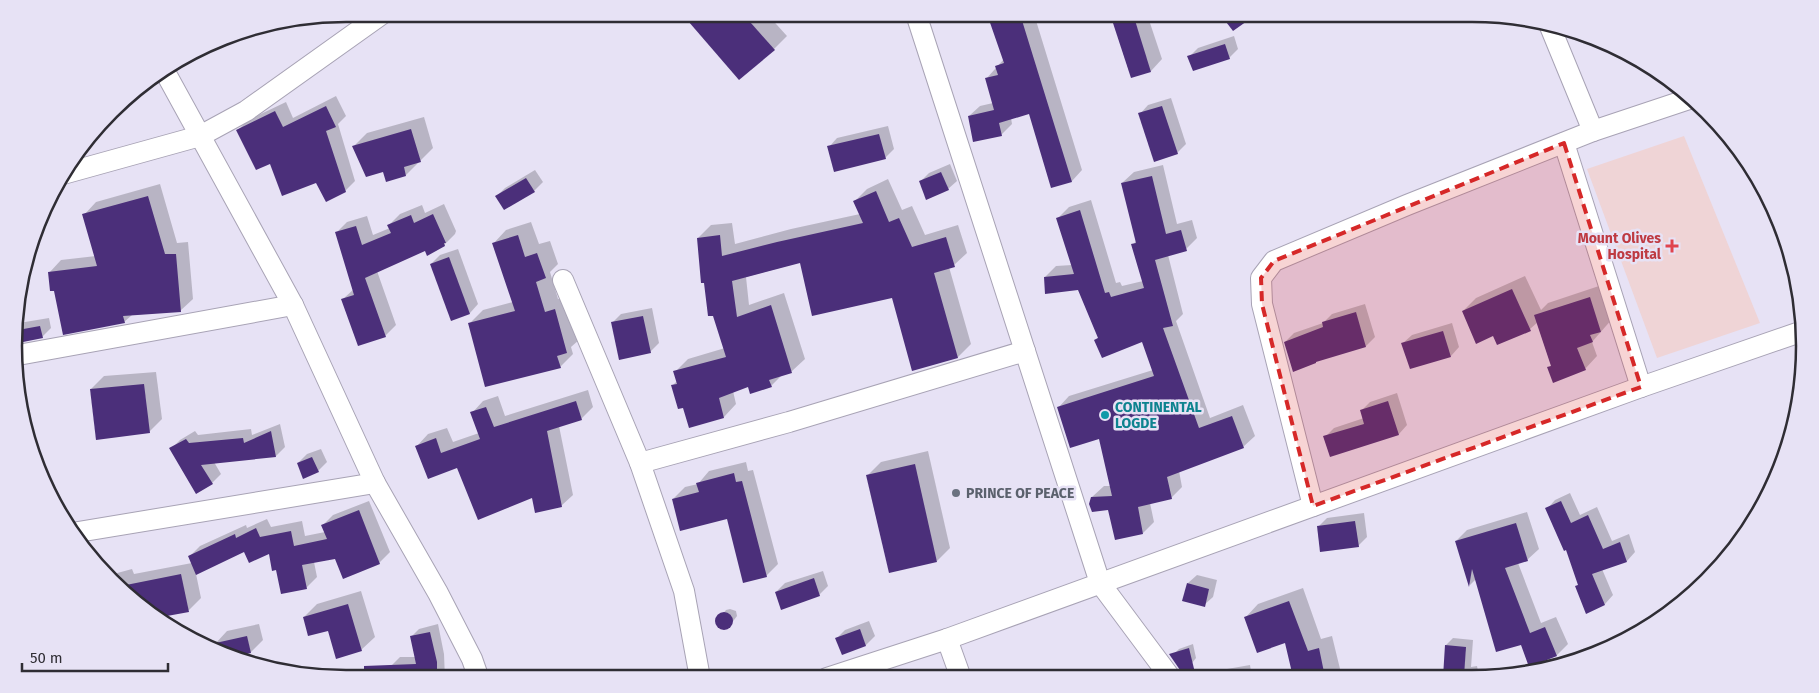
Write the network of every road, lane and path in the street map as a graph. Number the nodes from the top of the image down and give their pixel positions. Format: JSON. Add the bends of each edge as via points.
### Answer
{"nodes":[{"id":1,"x":371,"y":22,"type":"edge"},
{"id":2,"x":919,"y":22,"type":"edge"},
{"id":3,"x":1553,"y":33,"type":"edge"},
{"id":4,"x":167,"y":76,"type":"edge"},
{"id":5,"x":1683,"y":101,"type":"edge"},
{"id":6,"x":1593,"y":130,"type":"junction"},
{"id":7,"x":200,"y":136,"type":"junction"},
{"id":8,"x":1564,"y":143,"type":"junction"},
{"id":9,"x":74,"y":171,"type":"edge"},
{"id":10,"x":563,"y":280,"type":"dead end"},
{"id":11,"x":293,"y":305,"type":"junction"},
{"id":12,"x":1796,"y":333,"type":"edge"},
{"id":13,"x":1025,"y":351,"type":"junction"},
{"id":14,"x":22,"y":354,"type":"edge"},
{"id":15,"x":1641,"y":387,"type":"junction"},
{"id":16,"x":640,"y":463,"type":"junction"},
{"id":17,"x":375,"y":483,"type":"junction"},
{"id":18,"x":1314,"y":506,"type":"junction"},
{"id":19,"x":80,"y":532,"type":"edge"},
{"id":20,"x":1100,"y":583,"type":"junction"},
{"id":21,"x":947,"y":639,"type":"junction"},
{"id":22,"x":476,"y":670,"type":"edge"},
{"id":23,"x":699,"y":670,"type":"edge"},
{"id":24,"x":852,"y":670,"type":"edge"},
{"id":25,"x":957,"y":670,"type":"edge"},
{"id":26,"x":1165,"y":670,"type":"edge"}],
"edges":[{"from":1,"to":7,"type":"street","via":[[246,111]]},
{"from":2,"to":13,"type":"street"},
{"from":3,"to":6,"type":"street"},
{"from":4,"to":7,"type":"street"},
{"from":5,"to":6,"type":"street"},
{"from":6,"to":8,"type":"street"},
{"from":7,"to":9,"type":"street"},
{"from":7,"to":11,"type":"street"},
{"from":8,"to":15,"type":"street"},
{"from":8,"to":18,"type":"street","via":[[1274,261],[1261,278],[1262,304]]},
{"from":10,"to":16,"type":"street"},
{"from":11,"to":14,"type":"street"},
{"from":11,"to":17,"type":"street"},
{"from":12,"to":15,"type":"street"},
{"from":13,"to":16,"type":"street"},
{"from":13,"to":20,"type":"street"},
{"from":15,"to":18,"type":"street"},
{"from":16,"to":23,"type":"street","via":[[684,591]]},
{"from":17,"to":19,"type":"street"},
{"from":17,"to":22,"type":"street","via":[[438,593]]},
{"from":18,"to":20,"type":"street"},
{"from":20,"to":21,"type":"street"},
{"from":20,"to":26,"type":"street"},
{"from":21,"to":24,"type":"street"},
{"from":21,"to":25,"type":"street"}]}
